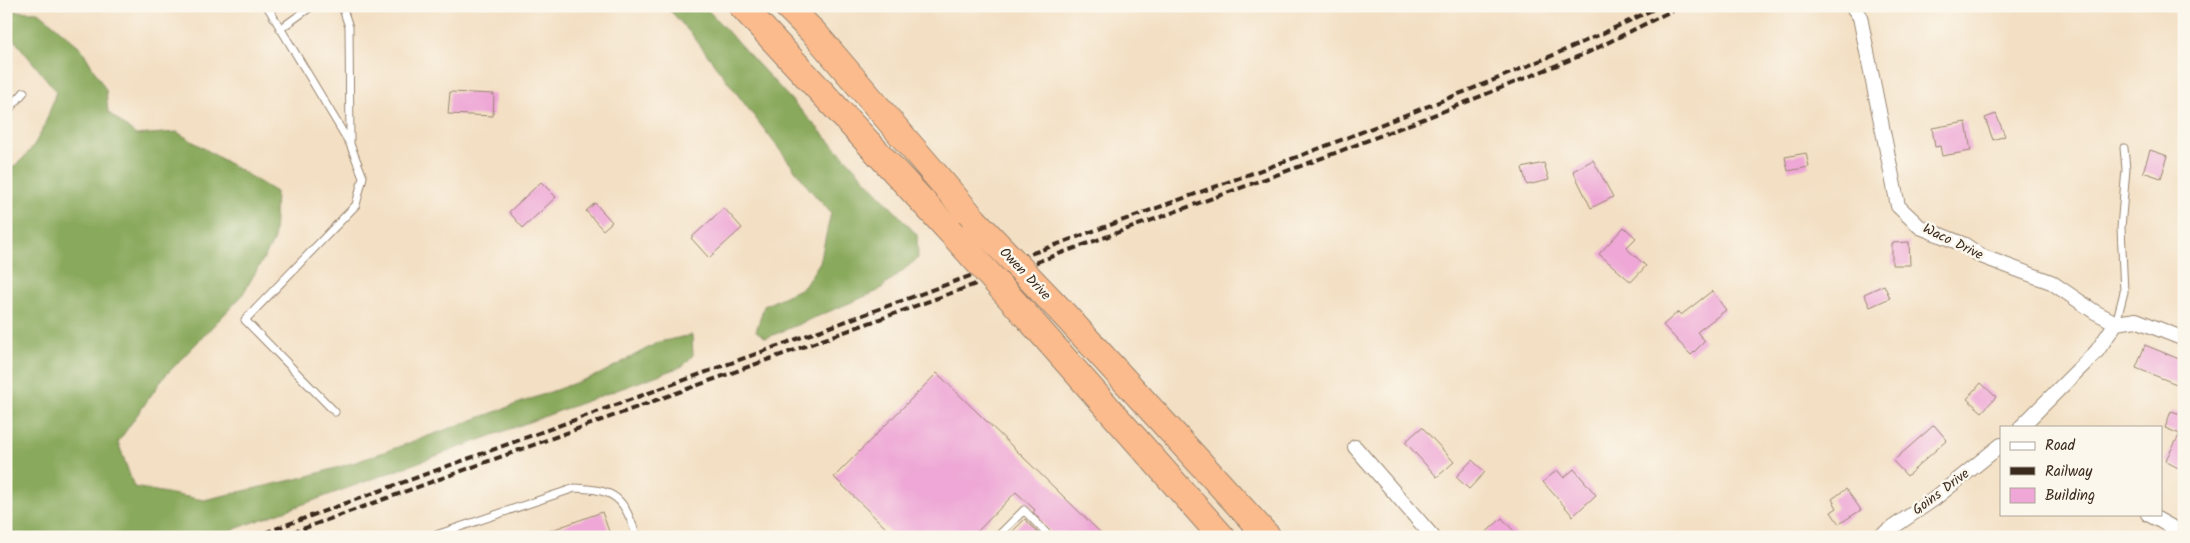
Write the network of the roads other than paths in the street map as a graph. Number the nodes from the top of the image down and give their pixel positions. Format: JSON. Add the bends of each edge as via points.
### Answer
{"nodes":[{"id":1,"x":267,"y":6,"type":"edge"},
{"id":2,"x":312,"y":6,"type":"edge"},
{"id":3,"x":342,"y":6,"type":"edge"},
{"id":4,"x":742,"y":6,"type":"edge"},
{"id":5,"x":788,"y":6,"type":"edge"},
{"id":6,"x":1852,"y":6,"type":"edge"},
{"id":7,"x":280,"y":28,"type":"junction"},
{"id":8,"x":24,"y":92,"type":"dead end"},
{"id":9,"x":6,"y":113,"type":"edge"},
{"id":10,"x":350,"y":144,"type":"junction"},
{"id":11,"x":2124,"y":148,"type":"dead end"},
{"id":12,"x":2116,"y":323,"type":"junction"},
{"id":13,"x":2184,"y":339,"type":"edge"},
{"id":14,"x":335,"y":412,"type":"dead end"},
{"id":15,"x":2022,"y":426,"type":"edge"},
{"id":16,"x":2000,"y":445,"type":"edge"},
{"id":17,"x":1355,"y":447,"type":"dead end"},
{"id":18,"x":2152,"y":516,"type":"edge"},
{"id":19,"x":2184,"y":534,"type":"edge"},
{"id":20,"x":430,"y":537,"type":"edge"},
{"id":21,"x":637,"y":537,"type":"edge"},
{"id":22,"x":997,"y":537,"type":"edge"},
{"id":23,"x":1050,"y":537,"type":"edge"},
{"id":24,"x":1222,"y":537,"type":"edge"},
{"id":25,"x":1268,"y":537,"type":"edge"},
{"id":26,"x":1433,"y":537,"type":"edge"},
{"id":27,"x":1879,"y":537,"type":"edge"}],
"edges":[{"from":1,"to":7,"type":"lane"},
{"from":2,"to":7,"type":"lane"},
{"from":3,"to":10,"type":"lane","via":[[349,27]]},
{"from":4,"to":24,"type":"highway","name":"Owen Drive","bridge":true,"via":[[949,230]]},
{"from":5,"to":25,"type":"highway","name":"Owen Drive","bridge":true,"via":[[975,221]]},
{"from":6,"to":12,"type":"street","name":"Waco Drive","via":[[1860,17],[1898,206],[1920,227],[1965,245],[1981,256],[2051,282]]},
{"from":7,"to":10,"type":"lane"},
{"from":8,"to":9,"type":"lane"},
{"from":10,"to":14,"type":"lane","via":[[363,177],[356,204],[245,320]]},
{"from":11,"to":12,"type":"lane","via":[[2126,169],[2121,228],[2124,292]]},
{"from":12,"to":13,"type":"street","via":[[2136,320]]},
{"from":12,"to":15,"type":"street","via":[[2097,351]]},
{"from":16,"to":27,"type":"street","name":"Goins Drive","via":[[1934,499]]},
{"from":17,"to":26,"type":"street"},
{"from":18,"to":19,"type":"street"},
{"from":20,"to":21,"type":"lane","via":[[575,488],[598,489],[613,495],[627,509]]},
{"from":22,"to":23,"type":"lane","via":[[1024,510]]}]}
